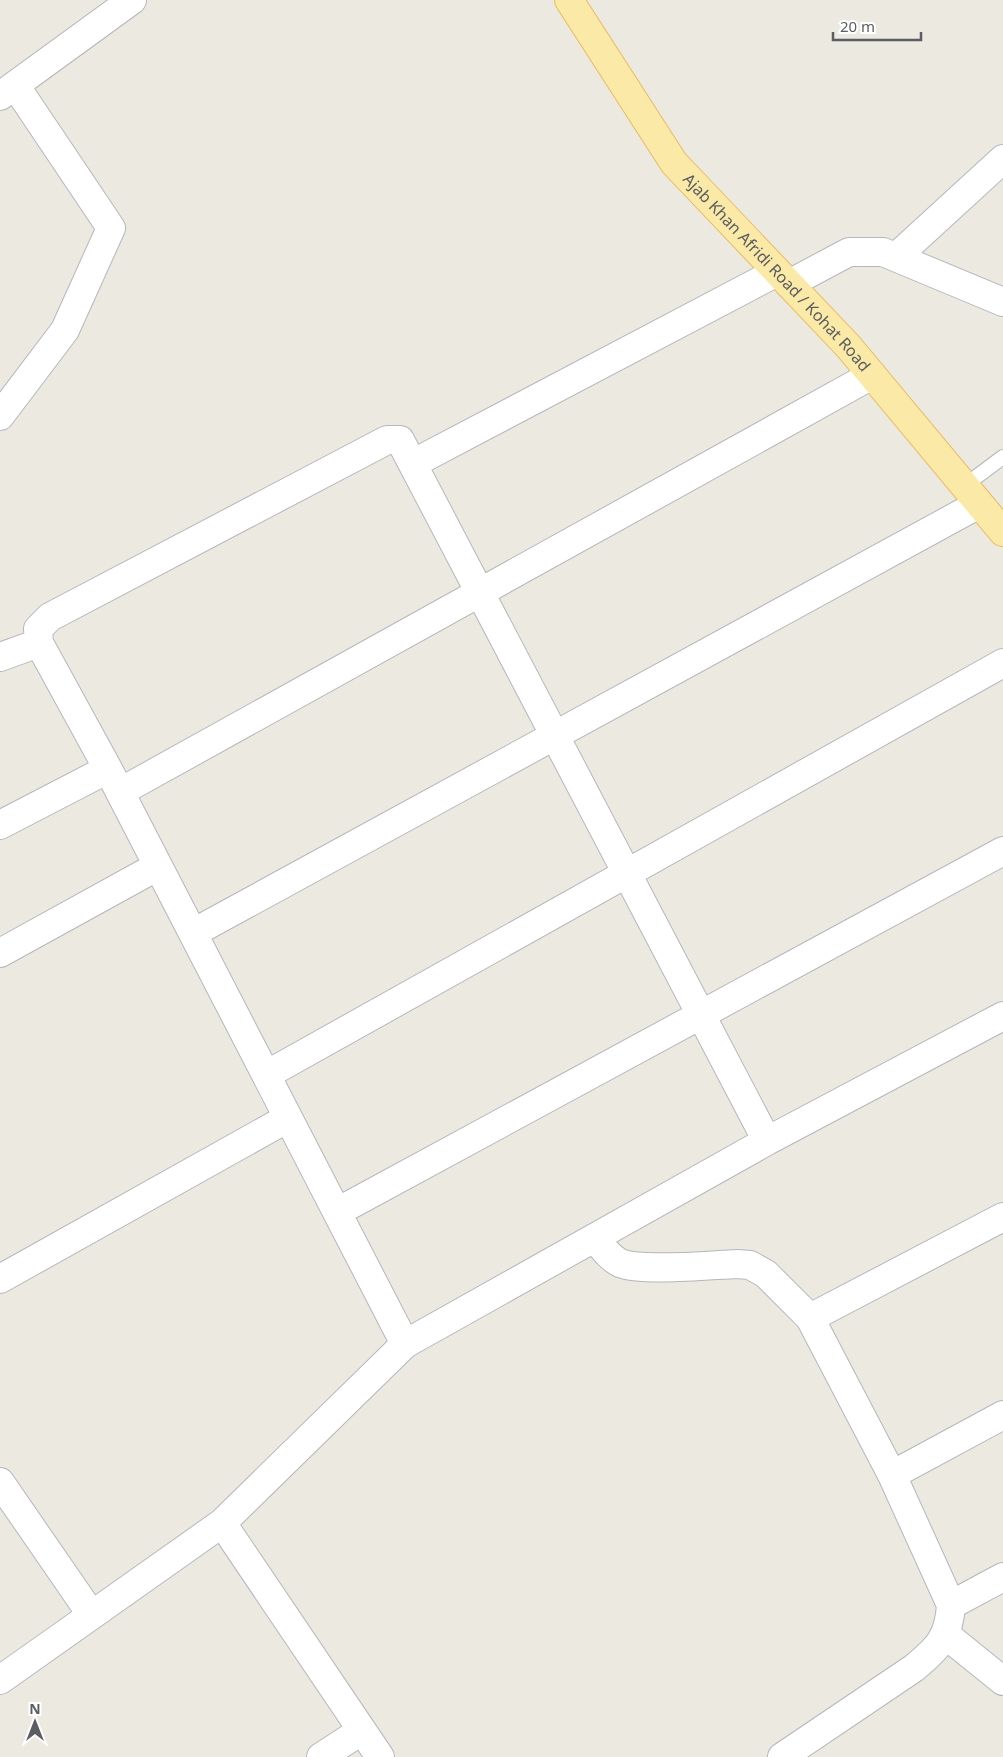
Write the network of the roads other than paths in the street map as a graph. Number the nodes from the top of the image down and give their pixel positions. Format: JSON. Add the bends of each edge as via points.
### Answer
{"nodes":[{"id":1,"x":132,"y":0,"type":"edge"},
{"id":2,"x":568,"y":0,"type":"edge"},
{"id":3,"x":8,"y":91,"type":"edge"},
{"id":4,"x":1003,"y":159,"type":"edge"},
{"id":5,"x":896,"y":257,"type":"junction"},
{"id":6,"x":783,"y":278,"type":"junction"},
{"id":7,"x":1003,"y":302,"type":"edge"},
{"id":8,"x":872,"y":375,"type":"junction"},
{"id":9,"x":0,"y":416,"type":"edge"},
{"id":10,"x":1003,"y":457,"type":"edge"},
{"id":11,"x":414,"y":464,"type":"junction"},
{"id":12,"x":972,"y":495,"type":"junction"},
{"id":13,"x":1003,"y":532,"type":"edge"},
{"id":14,"x":481,"y":592,"type":"junction"},
{"id":15,"x":39,"y":643,"type":"junction"},
{"id":16,"x":0,"y":657,"type":"edge"},
{"id":17,"x":1003,"y":663,"type":"edge"},
{"id":18,"x":556,"y":735,"type":"junction"},
{"id":19,"x":114,"y":780,"type":"junction"},
{"id":20,"x":0,"y":825,"type":"edge"},
{"id":21,"x":1003,"y":851,"type":"edge"},
{"id":22,"x":158,"y":866,"type":"junction"},
{"id":23,"x":628,"y":873,"type":"junction"},
{"id":24,"x":193,"y":933,"type":"junction"},
{"id":25,"x":0,"y":953,"type":"edge"},
{"id":26,"x":701,"y":1014,"type":"junction"},
{"id":27,"x":1003,"y":1016,"type":"edge"},
{"id":28,"x":266,"y":1075,"type":"junction"},
{"id":29,"x":288,"y":1118,"type":"junction"},
{"id":30,"x":767,"y":1141,"type":"junction"},
{"id":31,"x":337,"y":1212,"type":"junction"},
{"id":32,"x":1003,"y":1217,"type":"edge"},
{"id":33,"x":595,"y":1239,"type":"junction"},
{"id":34,"x":0,"y":1279,"type":"edge"},
{"id":35,"x":810,"y":1318,"type":"junction"},
{"id":36,"x":405,"y":1344,"type":"junction"},
{"id":37,"x":1003,"y":1415,"type":"edge"},
{"id":38,"x":892,"y":1475,"type":"junction"},
{"id":39,"x":0,"y":1482,"type":"edge"},
{"id":40,"x":222,"y":1523,"type":"junction"},
{"id":41,"x":1003,"y":1577,"type":"edge"},
{"id":42,"x":951,"y":1605,"type":"junction"},
{"id":43,"x":91,"y":1614,"type":"junction"},
{"id":44,"x":946,"y":1635,"type":"junction"},
{"id":45,"x":0,"y":1680,"type":"edge"},
{"id":46,"x":1003,"y":1681,"type":"edge"},
{"id":47,"x":361,"y":1730,"type":"junction"},
{"id":48,"x":322,"y":1757,"type":"edge"},
{"id":49,"x":380,"y":1757,"type":"edge"},
{"id":50,"x":782,"y":1757,"type":"edge"}],
"edges":[{"from":1,"to":3,"type":"street"},
{"from":2,"to":6,"type":"main road","name":"Ajab Khan Afridi Road / Kohat Road","via":[[674,163]]},
{"from":3,"to":9,"type":"street","via":[[111,228],[66,330]]},
{"from":4,"to":5,"type":"street"},
{"from":5,"to":6,"type":"street","via":[[883,252],[850,252]]},
{"from":5,"to":7,"type":"street"},
{"from":6,"to":8,"type":"main road","name":"Ajab Khan Afridi Road / Kohat Road"},
{"from":6,"to":11,"type":"street"},
{"from":8,"to":12,"type":"main road","name":"Ajab Khan Afridi Road / Kohat Road"},
{"from":8,"to":14,"type":"street"},
{"from":10,"to":12,"type":"lane"},
{"from":11,"to":14,"type":"street"},
{"from":11,"to":15,"type":"street","via":[[400,440],[387,440],[50,617],[38,629]]},
{"from":12,"to":13,"type":"main road","name":"Ajab Khan Afridi Road / Kohat Road"},
{"from":12,"to":18,"type":"street"},
{"from":14,"to":18,"type":"street"},
{"from":14,"to":19,"type":"street"},
{"from":15,"to":16,"type":"street"},
{"from":15,"to":19,"type":"street"},
{"from":17,"to":23,"type":"street"},
{"from":18,"to":23,"type":"street"},
{"from":18,"to":24,"type":"street"},
{"from":19,"to":20,"type":"street"},
{"from":19,"to":22,"type":"street"},
{"from":21,"to":26,"type":"street"},
{"from":22,"to":24,"type":"street"},
{"from":22,"to":25,"type":"street"},
{"from":23,"to":26,"type":"street"},
{"from":23,"to":28,"type":"street"},
{"from":24,"to":28,"type":"street"},
{"from":26,"to":30,"type":"street"},
{"from":26,"to":31,"type":"street"},
{"from":27,"to":30,"type":"street"},
{"from":28,"to":29,"type":"street"},
{"from":29,"to":31,"type":"street"},
{"from":29,"to":34,"type":"street"},
{"from":30,"to":33,"type":"street"},
{"from":31,"to":36,"type":"street"},
{"from":32,"to":35,"type":"street"},
{"from":33,"to":35,"type":"street","via":[[620,1262],[642,1267],[750,1265],[766,1274]]},
{"from":33,"to":36,"type":"street"},
{"from":35,"to":38,"type":"street"},
{"from":36,"to":40,"type":"street"},
{"from":37,"to":38,"type":"street"},
{"from":38,"to":42,"type":"street"},
{"from":39,"to":43,"type":"street"},
{"from":40,"to":43,"type":"street"},
{"from":40,"to":47,"type":"street"},
{"from":41,"to":42,"type":"street"},
{"from":42,"to":44,"type":"street"},
{"from":43,"to":45,"type":"street"},
{"from":44,"to":46,"type":"street"},
{"from":44,"to":50,"type":"street","via":[[914,1668]]},
{"from":47,"to":48,"type":"street"},
{"from":47,"to":49,"type":"street"}]}
